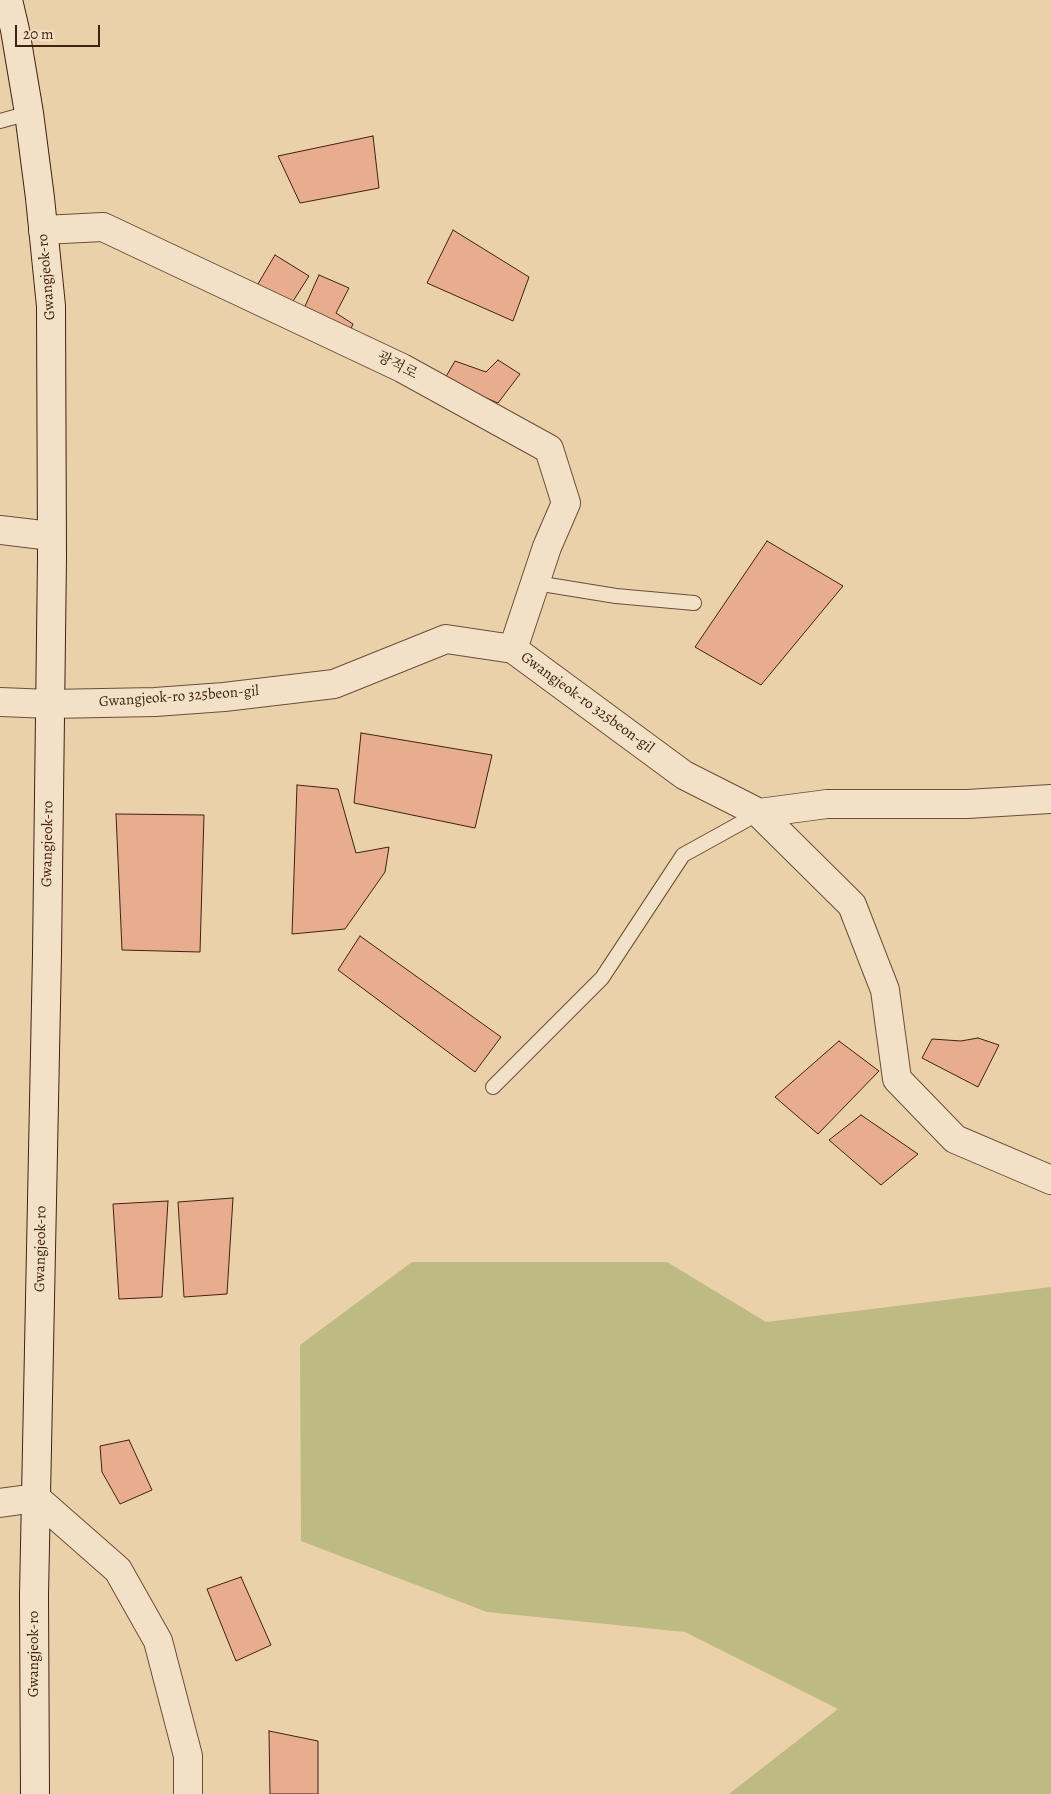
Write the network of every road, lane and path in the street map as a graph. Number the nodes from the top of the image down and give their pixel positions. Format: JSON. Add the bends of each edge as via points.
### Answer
{"nodes":[{"id":1,"x":8,"y":0,"type":"edge"},
{"id":2,"x":29,"y":113,"type":"junction"},
{"id":3,"x":0,"y":121,"type":"edge"},
{"id":4,"x":43,"y":230,"type":"junction"},
{"id":5,"x":0,"y":530,"type":"edge"},
{"id":6,"x":52,"y":546,"type":"junction"},
{"id":7,"x":536,"y":583,"type":"junction"},
{"id":8,"x":694,"y":603,"type":"dead end"},
{"id":9,"x":513,"y":649,"type":"junction"},
{"id":10,"x":50,"y":696,"type":"junction"},
{"id":11,"x":0,"y":702,"type":"edge"},
{"id":12,"x":1051,"y":800,"type":"edge"},
{"id":13,"x":758,"y":812,"type":"junction"},
{"id":14,"x":493,"y":1087,"type":"dead end"},
{"id":15,"x":1051,"y":1180,"type":"edge"},
{"id":16,"x":36,"y":1498,"type":"junction"},
{"id":17,"x":0,"y":1503,"type":"edge"},
{"id":18,"x":35,"y":1794,"type":"edge"},
{"id":19,"x":188,"y":1794,"type":"edge"}],
"edges":[{"from":1,"to":2,"type":"street","name":"Gwangjeok-ro"},
{"from":2,"to":3,"type":"lane"},
{"from":2,"to":4,"type":"street","name":"Gwangjeok-ro"},
{"from":4,"to":6,"type":"street","name":"Gwangjeok-ro","via":[[51,306]]},
{"from":4,"to":7,"type":"street","name":"광적로","via":[[102,227],[402,368],[549,449],[566,503]]},
{"from":5,"to":6,"type":"street"},
{"from":6,"to":10,"type":"street","name":"Gwangjeok-ro"},
{"from":7,"to":8,"type":"lane","via":[[616,596]]},
{"from":7,"to":9,"type":"street","name":"광적로"},
{"from":9,"to":10,"type":"street","name":"Gwangjeok-ro 325beon-gil","via":[[446,639],[334,684],[224,697],[156,702]]},
{"from":9,"to":13,"type":"street","name":"Gwangjeok-ro 325beon-gil","via":[[684,775]]},
{"from":10,"to":11,"type":"street"},
{"from":10,"to":16,"type":"street","name":"Gwangjeok-ro"},
{"from":12,"to":13,"type":"street","via":[[827,804]]},
{"from":13,"to":14,"type":"lane","via":[[683,855],[602,978]]},
{"from":13,"to":15,"type":"street","name":"Gwangjeok-ro 325beon-gil","via":[[852,905],[886,990],[897,1079],[955,1139]]},
{"from":16,"to":17,"type":"street"},
{"from":16,"to":18,"type":"street","name":"Gwangjeok-ro"},
{"from":16,"to":19,"type":"street","via":[[118,1570],[158,1640],[188,1756]]}]}
